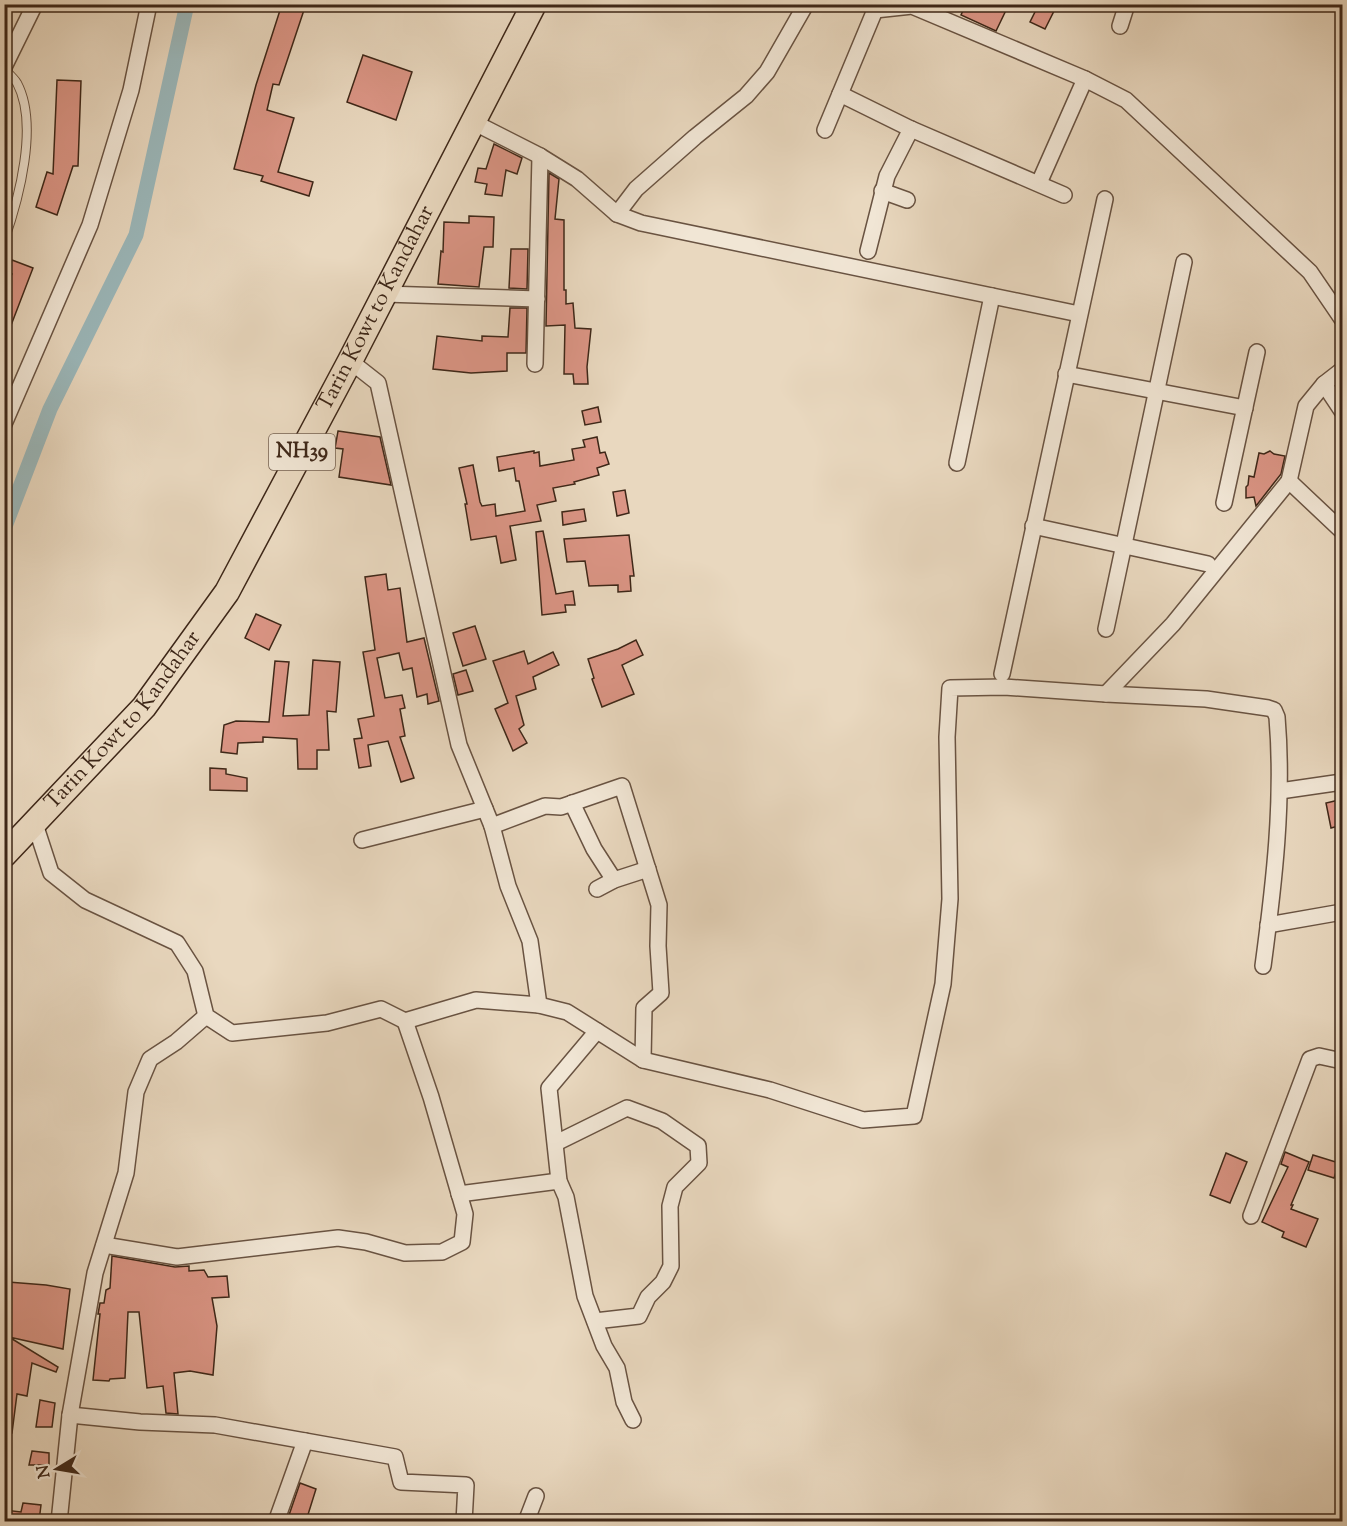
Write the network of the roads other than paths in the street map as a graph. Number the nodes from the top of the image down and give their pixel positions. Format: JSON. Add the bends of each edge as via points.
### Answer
{"nodes":[{"id":1,"x":35,"y":4,"type":"edge"},
{"id":2,"x":149,"y":4,"type":"edge"},
{"id":3,"x":534,"y":4,"type":"edge"},
{"id":4,"x":806,"y":4,"type":"edge"},
{"id":5,"x":1127,"y":4,"type":"edge"},
{"id":6,"x":875,"y":7,"type":"edge"},
{"id":7,"x":1120,"y":26,"type":"dead end"},
{"id":8,"x":4,"y":68,"type":"edge"},
{"id":9,"x":1085,"y":79,"type":"junction"},
{"id":10,"x":840,"y":94,"type":"junction"},
{"id":11,"x":473,"y":122,"type":"junction"},
{"id":12,"x":911,"y":129,"type":"junction"},
{"id":13,"x":825,"y":130,"type":"dead end"},
{"id":14,"x":540,"y":156,"type":"junction"},
{"id":15,"x":1039,"y":183,"type":"junction"},
{"id":16,"x":882,"y":191,"type":"junction"},
{"id":17,"x":1064,"y":195,"type":"dead end"},
{"id":18,"x":1105,"y":199,"type":"dead end"},
{"id":19,"x":907,"y":200,"type":"dead end"},
{"id":20,"x":617,"y":214,"type":"junction"},
{"id":21,"x":4,"y":241,"type":"edge"},
{"id":22,"x":868,"y":251,"type":"dead end"},
{"id":23,"x":1184,"y":262,"type":"dead end"},
{"id":24,"x":385,"y":294,"type":"junction"},
{"id":25,"x":992,"y":296,"type":"junction"},
{"id":26,"x":537,"y":298,"type":"junction"},
{"id":27,"x":1079,"y":314,"type":"junction"},
{"id":28,"x":1342,"y":319,"type":"edge"},
{"id":29,"x":1257,"y":352,"type":"dead end"},
{"id":30,"x":350,"y":361,"type":"junction"},
{"id":31,"x":535,"y":364,"type":"dead end"},
{"id":32,"x":1342,"y":370,"type":"edge"},
{"id":33,"x":1066,"y":374,"type":"junction"},
{"id":34,"x":1324,"y":384,"type":"junction"},
{"id":35,"x":1157,"y":391,"type":"junction"},
{"id":36,"x":1245,"y":408,"type":"junction"},
{"id":37,"x":1342,"y":411,"type":"edge"},
{"id":38,"x":4,"y":424,"type":"edge"},
{"id":39,"x":957,"y":463,"type":"dead end"},
{"id":40,"x":1289,"y":481,"type":"junction"},
{"id":41,"x":1224,"y":503,"type":"dead end"},
{"id":42,"x":1033,"y":526,"type":"junction"},
{"id":43,"x":1342,"y":531,"type":"edge"},
{"id":44,"x":1124,"y":546,"type":"junction"},
{"id":45,"x":1208,"y":564,"type":"dead end"},
{"id":46,"x":1106,"y":629,"type":"dead end"},
{"id":47,"x":1002,"y":674,"type":"dead end"},
{"id":48,"x":1106,"y":694,"type":"junction"},
{"id":49,"x":1342,"y":782,"type":"edge"},
{"id":50,"x":1281,"y":791,"type":"junction"},
{"id":51,"x":572,"y":803,"type":"junction"},
{"id":52,"x":485,"y":809,"type":"junction"},
{"id":53,"x":34,"y":822,"type":"junction"},
{"id":54,"x":492,"y":826,"type":"junction"},
{"id":55,"x":362,"y":840,"type":"dead end"},
{"id":56,"x":4,"y":855,"type":"edge"},
{"id":57,"x":648,"y":869,"type":"junction"},
{"id":58,"x":614,"y":880,"type":"junction"},
{"id":59,"x":597,"y":889,"type":"dead end"},
{"id":60,"x":1342,"y":912,"type":"edge"},
{"id":61,"x":1268,"y":925,"type":"junction"},
{"id":62,"x":1263,"y":966,"type":"dead end"},
{"id":63,"x":539,"y":1005,"type":"junction"},
{"id":64,"x":206,"y":1016,"type":"junction"},
{"id":65,"x":405,"y":1021,"type":"junction"},
{"id":66,"x":597,"y":1031,"type":"junction"},
{"id":67,"x":643,"y":1060,"type":"junction"},
{"id":68,"x":1342,"y":1061,"type":"edge"},
{"id":69,"x":556,"y":1143,"type":"junction"},
{"id":70,"x":559,"y":1181,"type":"junction"},
{"id":71,"x":459,"y":1194,"type":"junction"},
{"id":72,"x":1251,"y":1216,"type":"dead end"},
{"id":73,"x":104,"y":1245,"type":"junction"},
{"id":74,"x":595,"y":1321,"type":"junction"},
{"id":75,"x":70,"y":1415,"type":"junction"},
{"id":76,"x":633,"y":1420,"type":"dead end"},
{"id":77,"x":305,"y":1441,"type":"junction"},
{"id":78,"x":536,"y":1496,"type":"dead end"},
{"id":79,"x":59,"y":1521,"type":"edge"},
{"id":80,"x":276,"y":1521,"type":"edge"},
{"id":81,"x":464,"y":1521,"type":"edge"},
{"id":82,"x":526,"y":1521,"type":"edge"}],
"edges":[{"from":1,"to":8,"type":"street"},
{"from":2,"to":38,"type":"street","via":[[131,90],[90,225]]},
{"from":3,"to":11,"type":"main road","name":"Tarin Kowt to Kandahar","number":"NH39"},
{"from":4,"to":20,"type":"street","via":[[768,72],[746,96],[636,189]]},
{"from":5,"to":7,"type":"street"},
{"from":6,"to":9,"type":"street","via":[[912,6]]},
{"from":6,"to":10,"type":"street"},
{"from":8,"to":21,"type":"lane","via":[[16,82],[24,104],[27,139],[17,206]]},
{"from":9,"to":15,"type":"street"},
{"from":9,"to":28,"type":"street","via":[[1136,107],[1310,272]]},
{"from":10,"to":12,"type":"street"},
{"from":10,"to":13,"type":"street"},
{"from":11,"to":14,"type":"street"},
{"from":11,"to":24,"type":"main road","name":"Tarin Kowt to Kandahar","number":"NH39"},
{"from":12,"to":15,"type":"street"},
{"from":12,"to":16,"type":"street"},
{"from":14,"to":20,"type":"street","via":[[577,179]]},
{"from":14,"to":26,"type":"street"},
{"from":15,"to":17,"type":"street"},
{"from":16,"to":19,"type":"street"},
{"from":16,"to":22,"type":"street"},
{"from":18,"to":27,"type":"street"},
{"from":20,"to":25,"type":"street","via":[[641,223]]},
{"from":23,"to":35,"type":"street"},
{"from":24,"to":26,"type":"street"},
{"from":24,"to":30,"type":"main road","name":"Tarin Kowt to Kandahar","number":"NH39"},
{"from":25,"to":27,"type":"street"},
{"from":25,"to":39,"type":"street"},
{"from":26,"to":31,"type":"street"},
{"from":27,"to":33,"type":"street"},
{"from":29,"to":36,"type":"street"},
{"from":30,"to":52,"type":"street","via":[[378,383],[459,745]]},
{"from":30,"to":53,"type":"main road","name":"Tarin Kowt to Kandahar","number":"NH39","via":[[227,592],[144,708]]},
{"from":32,"to":34,"type":"street"},
{"from":33,"to":35,"type":"street"},
{"from":33,"to":42,"type":"street"},
{"from":34,"to":37,"type":"street"},
{"from":34,"to":40,"type":"street","via":[[1306,406]]},
{"from":35,"to":36,"type":"street"},
{"from":35,"to":44,"type":"street"},
{"from":36,"to":41,"type":"street"},
{"from":40,"to":43,"type":"street"},
{"from":40,"to":48,"type":"street","via":[[1173,624]]},
{"from":42,"to":44,"type":"street"},
{"from":42,"to":47,"type":"street"},
{"from":44,"to":45,"type":"street"},
{"from":44,"to":46,"type":"street"},
{"from":48,"to":50,"type":"street","via":[[1206,699],[1274,710],[1278,717]]},
{"from":48,"to":67,"type":"street","via":[[1004,687],[950,688],[946,737],[950,899],[943,984],[914,1116],[863,1120],[770,1090]]},
{"from":49,"to":50,"type":"street"},
{"from":50,"to":61,"type":"street"},
{"from":51,"to":54,"type":"street","via":[[545,806]]},
{"from":51,"to":57,"type":"street","via":[[622,786]]},
{"from":51,"to":58,"type":"street"},
{"from":52,"to":54,"type":"street"},
{"from":52,"to":55,"type":"street"},
{"from":53,"to":56,"type":"main road","name":"Tarin Kowt to Kandahar","number":"NH39"},
{"from":53,"to":64,"type":"street","via":[[51,873],[85,900],[177,943],[195,971]]},
{"from":54,"to":63,"type":"street","via":[[508,886],[530,941]]},
{"from":57,"to":58,"type":"street"},
{"from":57,"to":67,"type":"street","via":[[659,905],[661,993],[644,1008]]},
{"from":58,"to":59,"type":"street"},
{"from":60,"to":61,"type":"street"},
{"from":61,"to":62,"type":"street"},
{"from":63,"to":65,"type":"street","via":[[476,1000]]},
{"from":63,"to":66,"type":"street","via":[[567,1012]]},
{"from":64,"to":65,"type":"street","via":[[232,1033],[327,1023],[381,1009]]},
{"from":64,"to":73,"type":"street","via":[[150,1059],[136,1092],[126,1173]]},
{"from":65,"to":71,"type":"street"},
{"from":66,"to":67,"type":"street"},
{"from":66,"to":69,"type":"street","via":[[549,1088]]},
{"from":68,"to":72,"type":"street","via":[[1319,1056],[1310,1059]]},
{"from":69,"to":70,"type":"street"},
{"from":69,"to":74,"type":"street","via":[[627,1108],[662,1121],[698,1146],[699,1163],[675,1187],[670,1206],[671,1266],[663,1282],[648,1297],[639,1316]]},
{"from":70,"to":71,"type":"street"},
{"from":70,"to":74,"type":"street","via":[[566,1197],[585,1296]]},
{"from":71,"to":73,"type":"street","via":[[465,1214],[462,1242],[442,1252],[405,1253],[338,1238],[177,1257]]},
{"from":73,"to":75,"type":"street","via":[[95,1273]]},
{"from":74,"to":76,"type":"street","via":[[617,1368],[624,1402]]},
{"from":75,"to":77,"type":"street","via":[[216,1425]]},
{"from":75,"to":79,"type":"street"},
{"from":77,"to":80,"type":"street"},
{"from":77,"to":81,"type":"street","via":[[395,1457],[401,1482],[466,1485]]},
{"from":78,"to":82,"type":"street"}]}
